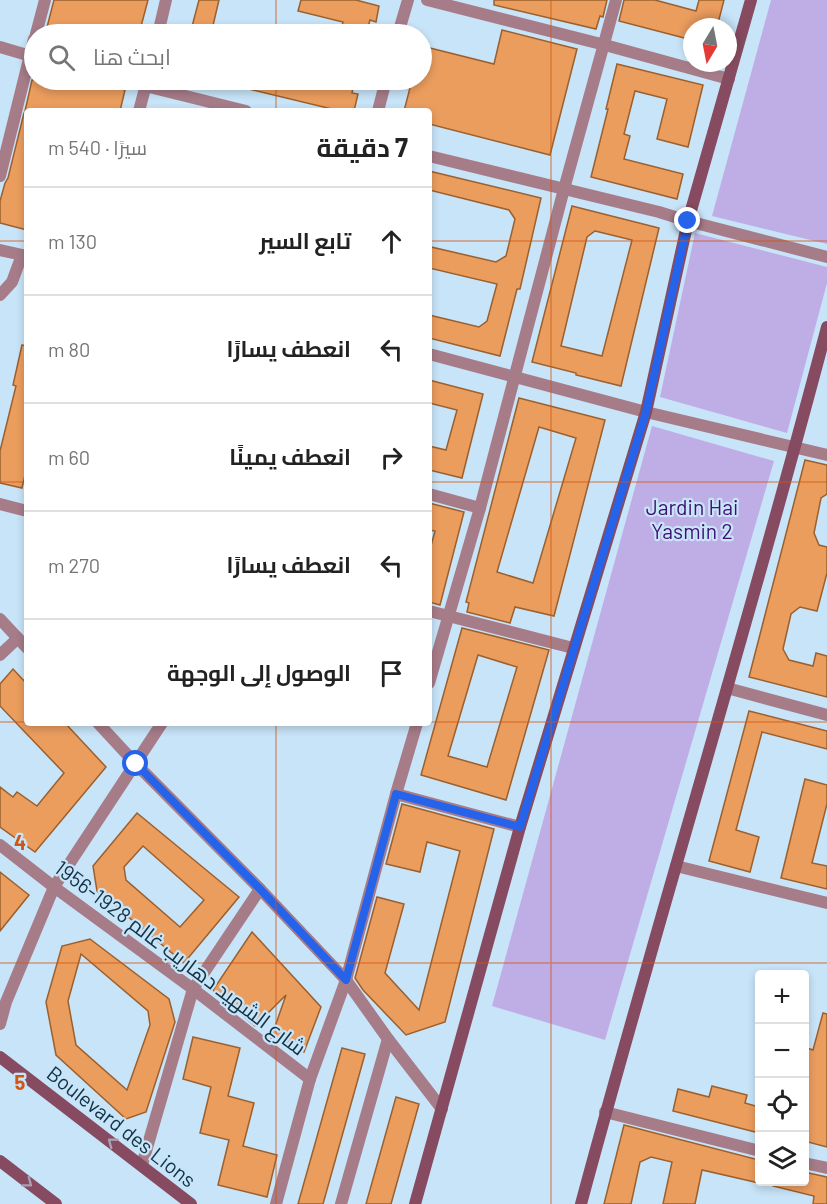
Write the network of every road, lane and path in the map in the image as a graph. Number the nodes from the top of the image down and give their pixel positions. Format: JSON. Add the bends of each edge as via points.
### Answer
{"nodes":[{"id":1,"x":45,"y":0,"type":"edge"},
{"id":2,"x":166,"y":0,"type":"edge"},
{"id":3,"x":408,"y":0,"type":"edge"},
{"id":4,"x":427,"y":0,"type":"edge"},
{"id":5,"x":616,"y":0,"type":"edge"},
{"id":6,"x":751,"y":0,"type":"edge"},
{"id":7,"x":39,"y":24,"type":"edge"},
{"id":8,"x":160,"y":24,"type":"edge"},
{"id":9,"x":402,"y":24,"type":"edge"},
{"id":10,"x":605,"y":45,"type":"junction"},
{"id":11,"x":0,"y":46,"type":"edge"},
{"id":12,"x":24,"y":54,"type":"edge"},
{"id":13,"x":729,"y":79,"type":"junction"},
{"id":14,"x":24,"y":86,"type":"edge"},
{"id":15,"x":145,"y":90,"type":"edge"},
{"id":16,"x":172,"y":90,"type":"edge"},
{"id":17,"x":383,"y":90,"type":"edge"},
{"id":18,"x":140,"y":108,"type":"edge"},
{"id":19,"x":235,"y":108,"type":"edge"},
{"id":20,"x":379,"y":108,"type":"edge"},
{"id":21,"x":432,"y":157,"type":"edge"},
{"id":22,"x":0,"y":176,"type":"edge"},
{"id":23,"x":564,"y":189,"type":"junction"},
{"id":24,"x":688,"y":221,"type":"junction"},
{"id":25,"x":0,"y":250,"type":"edge"},
{"id":26,"x":24,"y":255,"type":"edge"},
{"id":27,"x":827,"y":257,"type":"edge"},
{"id":28,"x":0,"y":295,"type":"edge"},
{"id":29,"x":827,"y":327,"type":"edge"},
{"id":30,"x":432,"y":355,"type":"edge"},
{"id":31,"x":514,"y":376,"type":"junction"},
{"id":32,"x":646,"y":412,"type":"junction"},
{"id":33,"x":796,"y":448,"type":"junction"},
{"id":34,"x":827,"y":455,"type":"edge"},
{"id":35,"x":432,"y":495,"type":"edge"},
{"id":36,"x":0,"y":504,"type":"edge"},
{"id":37,"x":480,"y":508,"type":"junction"},
{"id":38,"x":24,"y":510,"type":"edge"},
{"id":39,"x":432,"y":612,"type":"edge"},
{"id":40,"x":449,"y":617,"type":"junction"},
{"id":41,"x":0,"y":619,"type":"edge"},
{"id":42,"x":18,"y":638,"type":"junction"},
{"id":43,"x":24,"y":645,"type":"edge"},
{"id":44,"x":573,"y":648,"type":"junction"},
{"id":45,"x":0,"y":655,"type":"edge"},
{"id":46,"x":432,"y":673,"type":"edge"},
{"id":47,"x":727,"y":688,"type":"junction"},
{"id":48,"x":827,"y":715,"type":"edge"},
{"id":49,"x":101,"y":726,"type":"edge"},
{"id":50,"x":160,"y":726,"type":"edge"},
{"id":51,"x":416,"y":726,"type":"edge"},
{"id":52,"x":136,"y":764,"type":"junction"},
{"id":53,"x":396,"y":794,"type":"junction"},
{"id":54,"x":520,"y":827,"type":"junction"},
{"id":55,"x":0,"y":845,"type":"edge"},
{"id":56,"x":676,"y":866,"type":"junction"},
{"id":57,"x":54,"y":887,"type":"junction"},
{"id":58,"x":260,"y":889,"type":"junction"},
{"id":59,"x":827,"y":903,"type":"edge"},
{"id":60,"x":346,"y":980,"type":"junction"},
{"id":61,"x":193,"y":989,"type":"junction"},
{"id":62,"x":0,"y":1024,"type":"edge"},
{"id":63,"x":388,"y":1039,"type":"junction"},
{"id":64,"x":0,"y":1057,"type":"edge"},
{"id":65,"x":310,"y":1079,"type":"junction"},
{"id":66,"x":442,"y":1109,"type":"junction"},
{"id":67,"x":605,"y":1113,"type":"junction"},
{"id":68,"x":755,"y":1150,"type":"edge"},
{"id":69,"x":0,"y":1161,"type":"edge"},
{"id":70,"x":809,"y":1164,"type":"edge"},
{"id":71,"x":142,"y":1165,"type":"junction"},
{"id":72,"x":827,"y":1168,"type":"edge"},
{"id":73,"x":56,"y":1204,"type":"edge"},
{"id":74,"x":191,"y":1204,"type":"edge"},
{"id":75,"x":276,"y":1204,"type":"edge"},
{"id":76,"x":341,"y":1204,"type":"edge"},
{"id":77,"x":415,"y":1204,"type":"edge"},
{"id":78,"x":581,"y":1204,"type":"edge"}],
"edges":[{"from":1,"to":7,"type":"street"},
{"from":2,"to":8,"type":"street"},
{"from":3,"to":9,"type":"street"},
{"from":4,"to":10,"type":"street"},
{"from":5,"to":10,"type":"street"},
{"from":6,"to":13,"type":"street"},
{"from":10,"to":13,"type":"street"},
{"from":10,"to":23,"type":"street"},
{"from":11,"to":12,"type":"street"},
{"from":13,"to":24,"type":"street"},
{"from":14,"to":22,"type":"street"},
{"from":15,"to":18,"type":"street"},
{"from":16,"to":19,"type":"street"},
{"from":17,"to":20,"type":"street"},
{"from":21,"to":23,"type":"street"},
{"from":23,"to":24,"type":"street"},
{"from":23,"to":31,"type":"street"},
{"from":24,"to":27,"type":"street"},
{"from":24,"to":32,"type":"street"},
{"from":25,"to":26,"type":"street"},
{"from":26,"to":28,"type":"street","via":[[12,282]]},
{"from":29,"to":33,"type":"street"},
{"from":30,"to":31,"type":"street"},
{"from":31,"to":32,"type":"street"},
{"from":31,"to":37,"type":"street"},
{"from":32,"to":33,"type":"street"},
{"from":32,"to":44,"type":"street"},
{"from":33,"to":34,"type":"street"},
{"from":33,"to":47,"type":"street"},
{"from":35,"to":37,"type":"street"},
{"from":36,"to":38,"type":"street"},
{"from":37,"to":40,"type":"street"},
{"from":39,"to":40,"type":"street"},
{"from":40,"to":44,"type":"street"},
{"from":40,"to":46,"type":"street"},
{"from":41,"to":42,"type":"street"},
{"from":42,"to":43,"type":"street"},
{"from":42,"to":45,"type":"street"},
{"from":44,"to":54,"type":"street"},
{"from":47,"to":48,"type":"street"},
{"from":47,"to":56,"type":"street"},
{"from":49,"to":52,"type":"street"},
{"from":50,"to":52,"type":"street"},
{"from":51,"to":53,"type":"street"},
{"from":52,"to":57,"type":"street"},
{"from":52,"to":58,"type":"street"},
{"from":53,"to":54,"type":"street"},
{"from":53,"to":60,"type":"street"},
{"from":54,"to":66,"type":"street"},
{"from":55,"to":57,"type":"street","name":"شارع الشهيد دهاريب غالم 1928-1956"},
{"from":56,"to":59,"type":"street"},
{"from":56,"to":67,"type":"street"},
{"from":57,"to":61,"type":"street","name":"شارع الشهيد دهاريب غالم 1928-1956"},
{"from":57,"to":62,"type":"street"},
{"from":58,"to":60,"type":"street"},
{"from":58,"to":61,"type":"street"},
{"from":60,"to":63,"type":"street"},
{"from":60,"to":65,"type":"street"},
{"from":61,"to":65,"type":"street","name":"شارع الشهيد دهاريب غالم 1928-1956"},
{"from":61,"to":71,"type":"street"},
{"from":63,"to":66,"type":"street"},
{"from":63,"to":76,"type":"street"},
{"from":71,"to":64,"type":"street","name":"Boulevard des Lions","one_way":true},
{"from":65,"to":75,"type":"street"},
{"from":66,"to":77,"type":"street"},
{"from":67,"to":68,"type":"street"},
{"from":67,"to":78,"type":"street"},
{"from":69,"to":73,"type":"street","one_way":true},
{"from":70,"to":72,"type":"street"},
{"from":71,"to":74,"type":"street","name":"Boulevard des Lions"}]}
